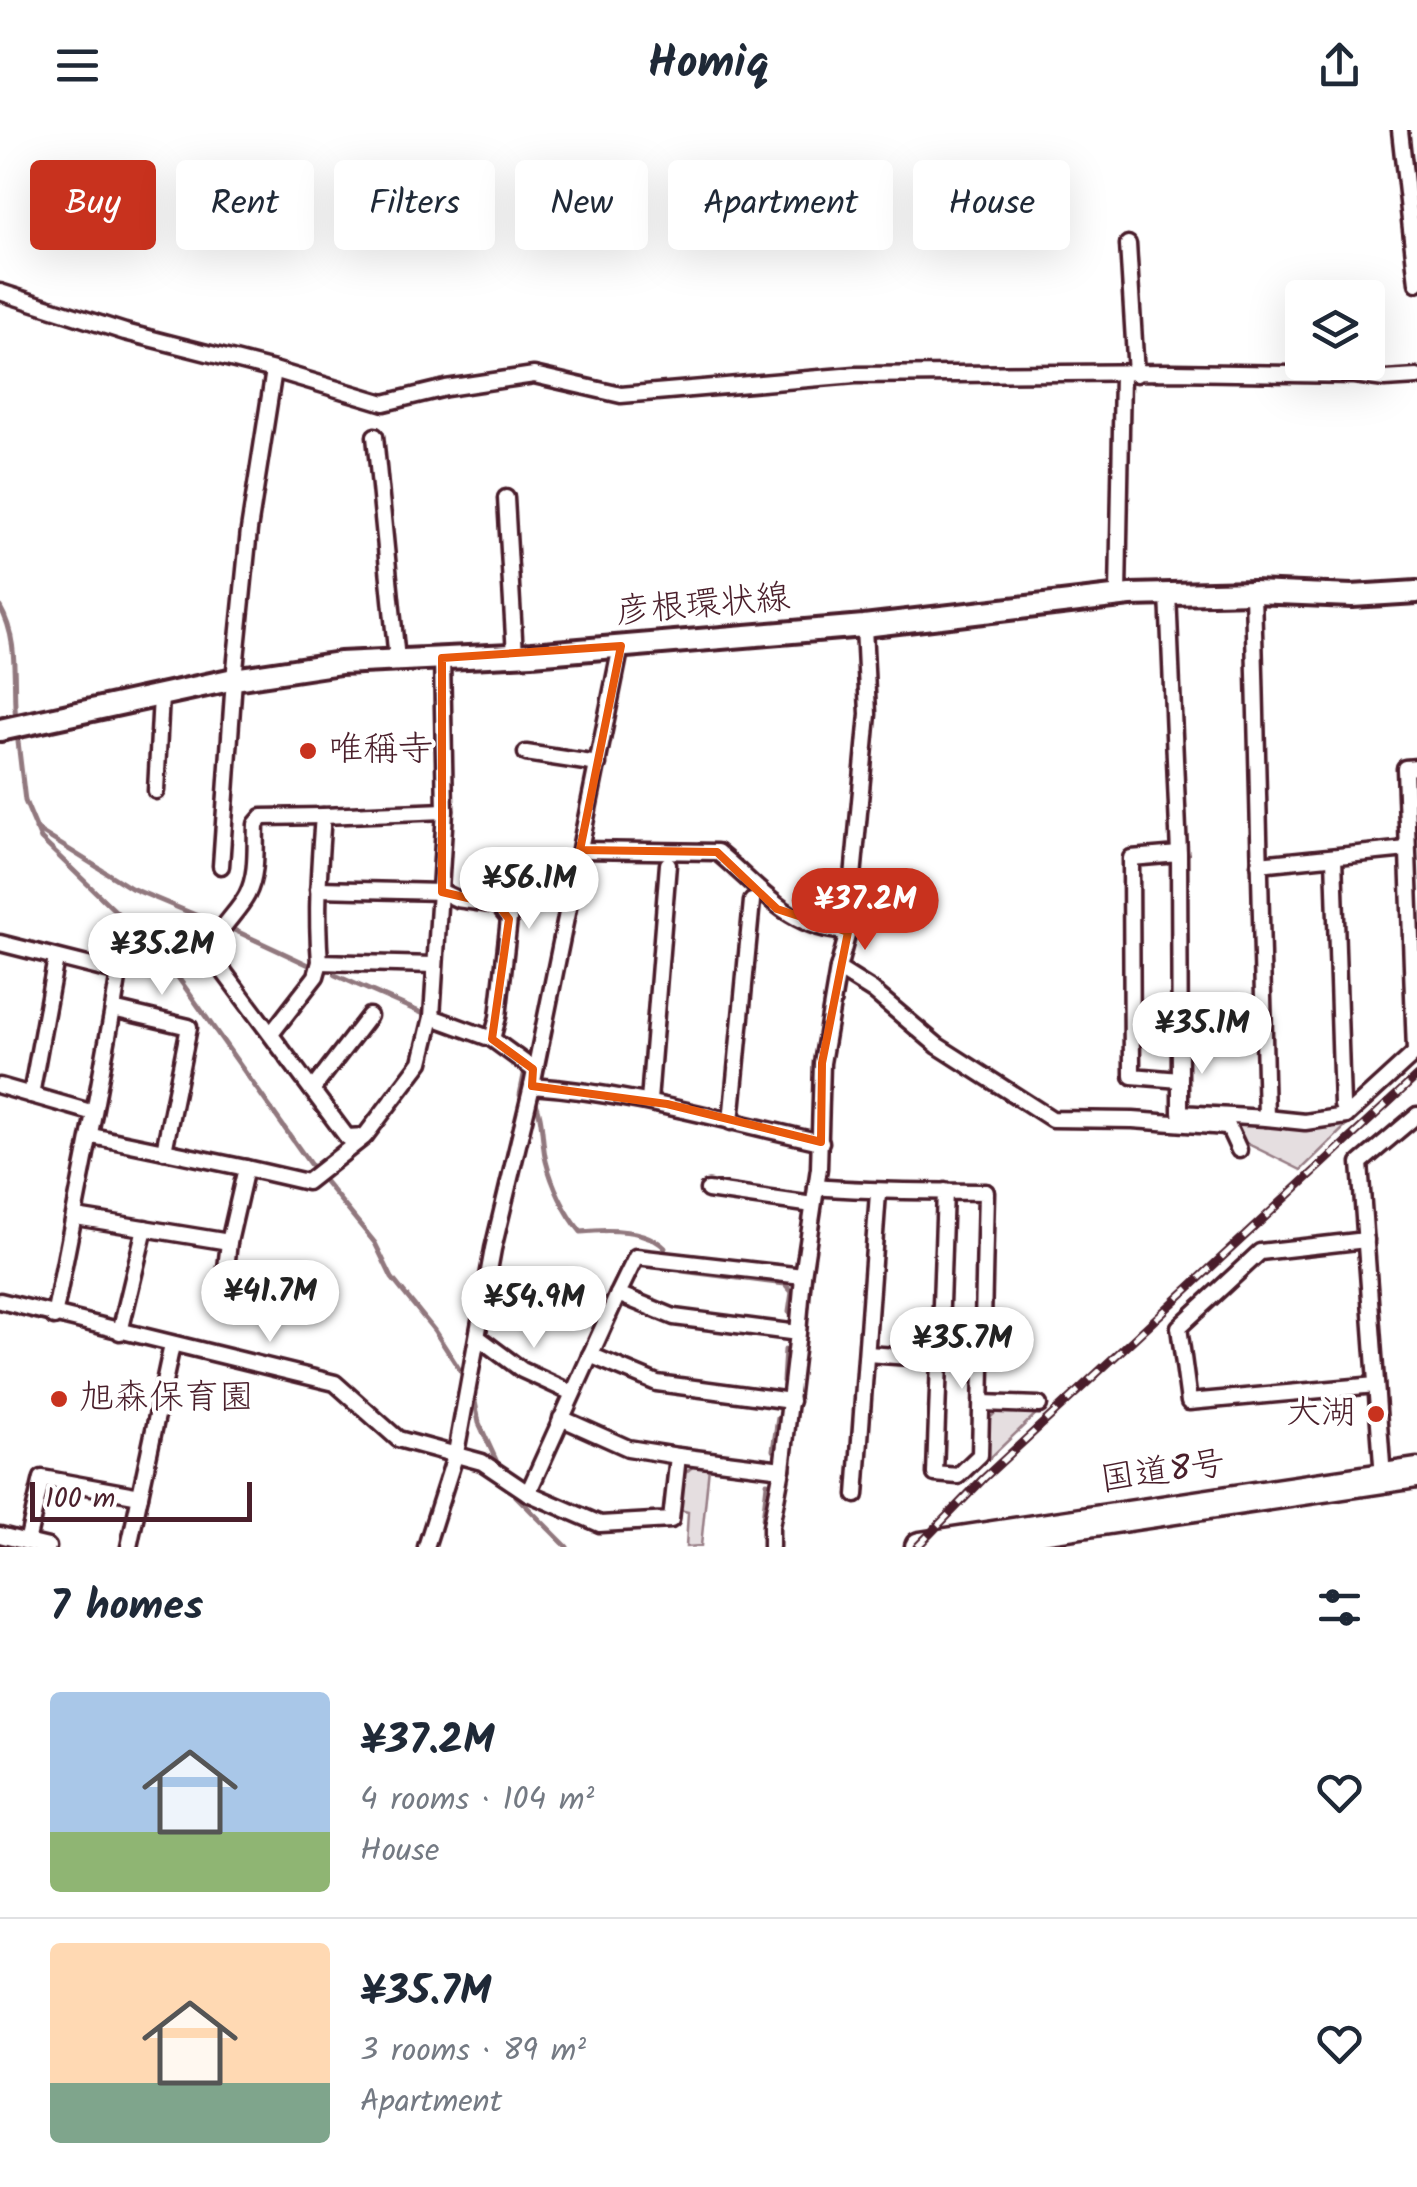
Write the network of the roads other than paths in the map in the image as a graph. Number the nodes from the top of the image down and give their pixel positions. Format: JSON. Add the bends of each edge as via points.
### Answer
{"nodes":[{"id":1,"x":1400,"y":130,"type":"edge"},
{"id":2,"x":1128,"y":244,"type":"dead end"},
{"id":3,"x":1417,"y":283,"type":"edge"},
{"id":4,"x":0,"y":292,"type":"edge"},
{"id":5,"x":274,"y":370,"type":"junction"},
{"id":6,"x":1129,"y":374,"type":"junction"},
{"id":7,"x":1417,"y":377,"type":"edge"},
{"id":8,"x":375,"y":436,"type":"dead end"},
{"id":9,"x":506,"y":498,"type":"dead end"},
{"id":10,"x":1252,"y":592,"type":"junction"},
{"id":11,"x":1417,"y":592,"type":"edge"},
{"id":12,"x":1168,"y":593,"type":"junction"},
{"id":13,"x":1118,"y":596,"type":"junction"},
{"id":14,"x":864,"y":626,"type":"junction"},
{"id":15,"x":622,"y":646,"type":"junction"},
{"id":16,"x":514,"y":655,"type":"junction"},
{"id":17,"x":442,"y":658,"type":"junction"},
{"id":18,"x":397,"y":660,"type":"junction"},
{"id":19,"x":234,"y":679,"type":"junction"},
{"id":20,"x":161,"y":696,"type":"junction"},
{"id":21,"x":10,"y":728,"type":"edge"},
{"id":22,"x":526,"y":754,"type":"dead end"},
{"id":23,"x":598,"y":764,"type":"junction"},
{"id":24,"x":1417,"y":767,"type":"edge"},
{"id":25,"x":156,"y":791,"type":"dead end"},
{"id":26,"x":445,"y":811,"type":"junction"},
{"id":27,"x":323,"y":816,"type":"junction"},
{"id":28,"x":1408,"y":849,"type":"junction"},
{"id":29,"x":580,"y":850,"type":"junction"},
{"id":30,"x":1179,"y":854,"type":"junction"},
{"id":31,"x":1334,"y":857,"type":"junction"},
{"id":32,"x":668,"y":864,"type":"dead end"},
{"id":33,"x":1259,"y":864,"type":"junction"},
{"id":34,"x":221,"y":866,"type":"dead end"},
{"id":35,"x":318,"y":889,"type":"junction"},
{"id":36,"x":442,"y":892,"type":"junction"},
{"id":37,"x":752,"y":901,"type":"dead end"},
{"id":38,"x":848,"y":932,"type":"junction"},
{"id":39,"x":0,"y":942,"type":"edge"},
{"id":40,"x":56,"y":958,"type":"junction"},
{"id":41,"x":320,"y":962,"type":"junction"},
{"id":42,"x":434,"y":965,"type":"junction"},
{"id":43,"x":838,"y":968,"type":"junction"},
{"id":44,"x":113,"y":1008,"type":"junction"},
{"id":45,"x":369,"y":1016,"type":"dead end"},
{"id":46,"x":432,"y":1017,"type":"junction"},
{"id":47,"x":271,"y":1034,"type":"junction"},
{"id":48,"x":492,"y":1038,"type":"junction"},
{"id":49,"x":1416,"y":1052,"type":"edge"},
{"id":50,"x":533,"y":1069,"type":"junction"},
{"id":51,"x":1180,"y":1080,"type":"junction"},
{"id":52,"x":0,"y":1086,"type":"edge"},
{"id":53,"x":532,"y":1086,"type":"junction"},
{"id":54,"x":312,"y":1090,"type":"junction"},
{"id":55,"x":31,"y":1095,"type":"junction"},
{"id":56,"x":648,"y":1101,"type":"junction"},
{"id":57,"x":94,"y":1112,"type":"junction"},
{"id":58,"x":1417,"y":1114,"type":"edge"},
{"id":59,"x":1346,"y":1116,"type":"junction"},
{"id":60,"x":1266,"y":1118,"type":"junction"},
{"id":61,"x":1226,"y":1121,"type":"junction"},
{"id":62,"x":731,"y":1122,"type":"junction"},
{"id":63,"x":92,"y":1136,"type":"junction"},
{"id":64,"x":365,"y":1136,"type":"junction"},
{"id":65,"x":821,"y":1142,"type":"junction"},
{"id":66,"x":1239,"y":1150,"type":"dead end"},
{"id":67,"x":164,"y":1152,"type":"junction"},
{"id":68,"x":246,"y":1168,"type":"junction"},
{"id":69,"x":816,"y":1186,"type":"junction"},
{"id":70,"x":708,"y":1190,"type":"dead end"},
{"id":71,"x":945,"y":1191,"type":"junction"},
{"id":72,"x":878,"y":1193,"type":"junction"},
{"id":73,"x":812,"y":1205,"type":"junction"},
{"id":74,"x":76,"y":1217,"type":"junction"},
{"id":75,"x":145,"y":1228,"type":"junction"},
{"id":76,"x":1366,"y":1240,"type":"junction"},
{"id":77,"x":229,"y":1242,"type":"junction"},
{"id":78,"x":804,"y":1276,"type":"junction"},
{"id":79,"x":224,"y":1286,"type":"dead end"},
{"id":80,"x":618,"y":1294,"type":"junction"},
{"id":81,"x":0,"y":1302,"type":"edge"},
{"id":82,"x":54,"y":1317,"type":"junction"},
{"id":83,"x":120,"y":1332,"type":"junction"},
{"id":84,"x":798,"y":1332,"type":"junction"},
{"id":85,"x":479,"y":1338,"type":"junction"},
{"id":86,"x":172,"y":1345,"type":"junction"},
{"id":87,"x":866,"y":1354,"type":"junction"},
{"id":88,"x":590,"y":1356,"type":"junction"},
{"id":89,"x":939,"y":1358,"type":"junction"},
{"id":90,"x":1376,"y":1385,"type":"junction"},
{"id":91,"x":572,"y":1392,"type":"junction"},
{"id":92,"x":791,"y":1400,"type":"junction"},
{"id":93,"x":984,"y":1404,"type":"junction"},
{"id":94,"x":1039,"y":1405,"type":"dead end"},
{"id":95,"x":561,"y":1418,"type":"junction"},
{"id":96,"x":456,"y":1453,"type":"junction"},
{"id":97,"x":678,"y":1456,"type":"junction"},
{"id":98,"x":782,"y":1469,"type":"junction"},
{"id":99,"x":1417,"y":1473,"type":"edge"},
{"id":100,"x":1383,"y":1478,"type":"junction"},
{"id":101,"x":528,"y":1493,"type":"junction"},
{"id":102,"x":856,"y":1495,"type":"dead end"},
{"id":103,"x":140,"y":1496,"type":"junction"},
{"id":104,"x":0,"y":1535,"type":"edge"},
{"id":105,"x":26,"y":1542,"type":"junction"},
{"id":106,"x":928,"y":1546,"type":"edge"},
{"id":107,"x":48,"y":1547,"type":"edge"},
{"id":108,"x":129,"y":1547,"type":"edge"},
{"id":109,"x":426,"y":1547,"type":"edge"},
{"id":110,"x":771,"y":1547,"type":"edge"}],
"edges":[{"from":1,"to":3,"type":"street"},
{"from":2,"to":6,"type":"street"},
{"from":4,"to":5,"type":"street"},
{"from":5,"to":6,"type":"street","via":[[384,403],[534,375],[621,395],[856,376]]},
{"from":5,"to":19,"type":"street"},
{"from":6,"to":7,"type":"street"},
{"from":6,"to":13,"type":"street"},
{"from":8,"to":18,"type":"street"},
{"from":9,"to":16,"type":"street"},
{"from":10,"to":11,"type":"main road","name":"彦根環状線"},
{"from":10,"to":12,"type":"main road","name":"彦根環状線"},
{"from":10,"to":33,"type":"street"},
{"from":12,"to":13,"type":"main road","name":"彦根環状線"},
{"from":12,"to":30,"type":"street"},
{"from":13,"to":14,"type":"main road","name":"彦根環状線"},
{"from":14,"to":15,"type":"main road","name":"彦根環状線"},
{"from":14,"to":38,"type":"street","via":[[868,714]]},
{"from":15,"to":16,"type":"main road","name":"彦根環状線"},
{"from":15,"to":23,"type":"street"},
{"from":16,"to":17,"type":"main road","name":"彦根環状線"},
{"from":17,"to":18,"type":"main road","name":"彦根環状線"},
{"from":17,"to":26,"type":"street"},
{"from":18,"to":19,"type":"main road","name":"彦根環状線"},
{"from":19,"to":20,"type":"main road","name":"彦根環状線"},
{"from":19,"to":34,"type":"street"},
{"from":20,"to":21,"type":"main road","name":"彦根環状線"},
{"from":20,"to":25,"type":"street"},
{"from":22,"to":23,"type":"street"},
{"from":23,"to":29,"type":"street"},
{"from":24,"to":28,"type":"street","via":[[1406,768]]},
{"from":26,"to":27,"type":"street"},
{"from":26,"to":36,"type":"street"},
{"from":27,"to":35,"type":"street"},
{"from":27,"to":47,"type":"street","via":[[262,817],[253,879],[212,942],[212,956]]},
{"from":28,"to":31,"type":"street"},
{"from":28,"to":49,"type":"street"},
{"from":29,"to":38,"type":"street","via":[[717,852],[777,910]]},
{"from":29,"to":50,"type":"street"},
{"from":30,"to":51,"type":"street"},
{"from":30,"to":51,"type":"street","via":[[1130,858],[1132,1076]]},
{"from":31,"to":33,"type":"street"},
{"from":31,"to":59,"type":"street"},
{"from":32,"to":56,"type":"street"},
{"from":33,"to":60,"type":"street"},
{"from":35,"to":36,"type":"street"},
{"from":35,"to":41,"type":"street"},
{"from":36,"to":42,"type":"street"},
{"from":36,"to":48,"type":"street","via":[[498,904],[508,918]]},
{"from":37,"to":62,"type":"street"},
{"from":38,"to":43,"type":"street"},
{"from":39,"to":40,"type":"street"},
{"from":40,"to":44,"type":"street","via":[[119,973]]},
{"from":40,"to":55,"type":"street"},
{"from":41,"to":42,"type":"street"},
{"from":41,"to":47,"type":"street"},
{"from":42,"to":46,"type":"street"},
{"from":43,"to":61,"type":"street","via":[[1042,1116]]},
{"from":43,"to":65,"type":"street","via":[[822,1063]]},
{"from":44,"to":57,"type":"street"},
{"from":44,"to":67,"type":"street","via":[[189,1027]]},
{"from":45,"to":54,"type":"street"},
{"from":46,"to":48,"type":"street"},
{"from":46,"to":64,"type":"street","via":[[421,1062]]},
{"from":47,"to":54,"type":"street"},
{"from":48,"to":50,"type":"street"},
{"from":49,"to":59,"type":"street"},
{"from":50,"to":53,"type":"street"},
{"from":51,"to":61,"type":"street","via":[[1180,1114]]},
{"from":52,"to":55,"type":"street"},
{"from":53,"to":56,"type":"street"},
{"from":53,"to":85,"type":"street"},
{"from":54,"to":64,"type":"street","via":[[344,1135]]},
{"from":55,"to":57,"type":"street"},
{"from":56,"to":62,"type":"street"},
{"from":57,"to":63,"type":"street"},
{"from":58,"to":76,"type":"street","via":[[1360,1163]]},
{"from":59,"to":60,"type":"street"},
{"from":60,"to":61,"type":"street"},
{"from":61,"to":66,"type":"street"},
{"from":62,"to":65,"type":"street"},
{"from":63,"to":67,"type":"street"},
{"from":63,"to":74,"type":"street"},
{"from":64,"to":68,"type":"street","via":[[307,1182]]},
{"from":65,"to":69,"type":"street"},
{"from":67,"to":68,"type":"street"},
{"from":68,"to":77,"type":"street"},
{"from":69,"to":72,"type":"street"},
{"from":69,"to":73,"type":"street"},
{"from":70,"to":73,"type":"street"},
{"from":71,"to":72,"type":"street"},
{"from":71,"to":89,"type":"street"},
{"from":71,"to":93,"type":"street","via":[[986,1192]]},
{"from":72,"to":87,"type":"street"},
{"from":73,"to":78,"type":"street"},
{"from":74,"to":75,"type":"street"},
{"from":74,"to":82,"type":"street"},
{"from":75,"to":77,"type":"street"},
{"from":75,"to":83,"type":"street"},
{"from":76,"to":90,"type":"street"},
{"from":76,"to":90,"type":"street","via":[[1260,1252],[1179,1327],[1190,1402]]},
{"from":77,"to":79,"type":"street"},
{"from":78,"to":80,"type":"street","via":[[636,1257]]},
{"from":78,"to":84,"type":"street"},
{"from":80,"to":84,"type":"street","via":[[674,1317]]},
{"from":80,"to":88,"type":"street"},
{"from":81,"to":82,"type":"street"},
{"from":82,"to":83,"type":"street"},
{"from":83,"to":86,"type":"street"},
{"from":84,"to":92,"type":"street"},
{"from":85,"to":91,"type":"street","via":[[522,1370]]},
{"from":85,"to":96,"type":"street"},
{"from":86,"to":96,"type":"street","via":[[334,1383],[398,1439]]},
{"from":86,"to":103,"type":"street"},
{"from":87,"to":89,"type":"street"},
{"from":87,"to":102,"type":"street"},
{"from":88,"to":91,"type":"street"},
{"from":88,"to":92,"type":"street","via":[[657,1383]]},
{"from":89,"to":93,"type":"street","via":[[936,1474],[958,1476],[980,1455]]},
{"from":90,"to":100,"type":"street"},
{"from":91,"to":95,"type":"street"},
{"from":92,"to":98,"type":"street"},
{"from":93,"to":94,"type":"street"},
{"from":95,"to":97,"type":"street","via":[[628,1448]]},
{"from":95,"to":101,"type":"street"},
{"from":96,"to":101,"type":"street"},
{"from":96,"to":109,"type":"street"},
{"from":97,"to":98,"type":"street"},
{"from":97,"to":101,"type":"street","via":[[671,1520],[600,1524]]},
{"from":98,"to":110,"type":"street"},
{"from":99,"to":100,"type":"highway","name":"国道8号"},
{"from":100,"to":106,"type":"highway","name":"国道8号"},
{"from":103,"to":105,"type":"street","via":[[42,1478]]},
{"from":103,"to":108,"type":"street"},
{"from":104,"to":105,"type":"street"},
{"from":105,"to":107,"type":"street"}]}
